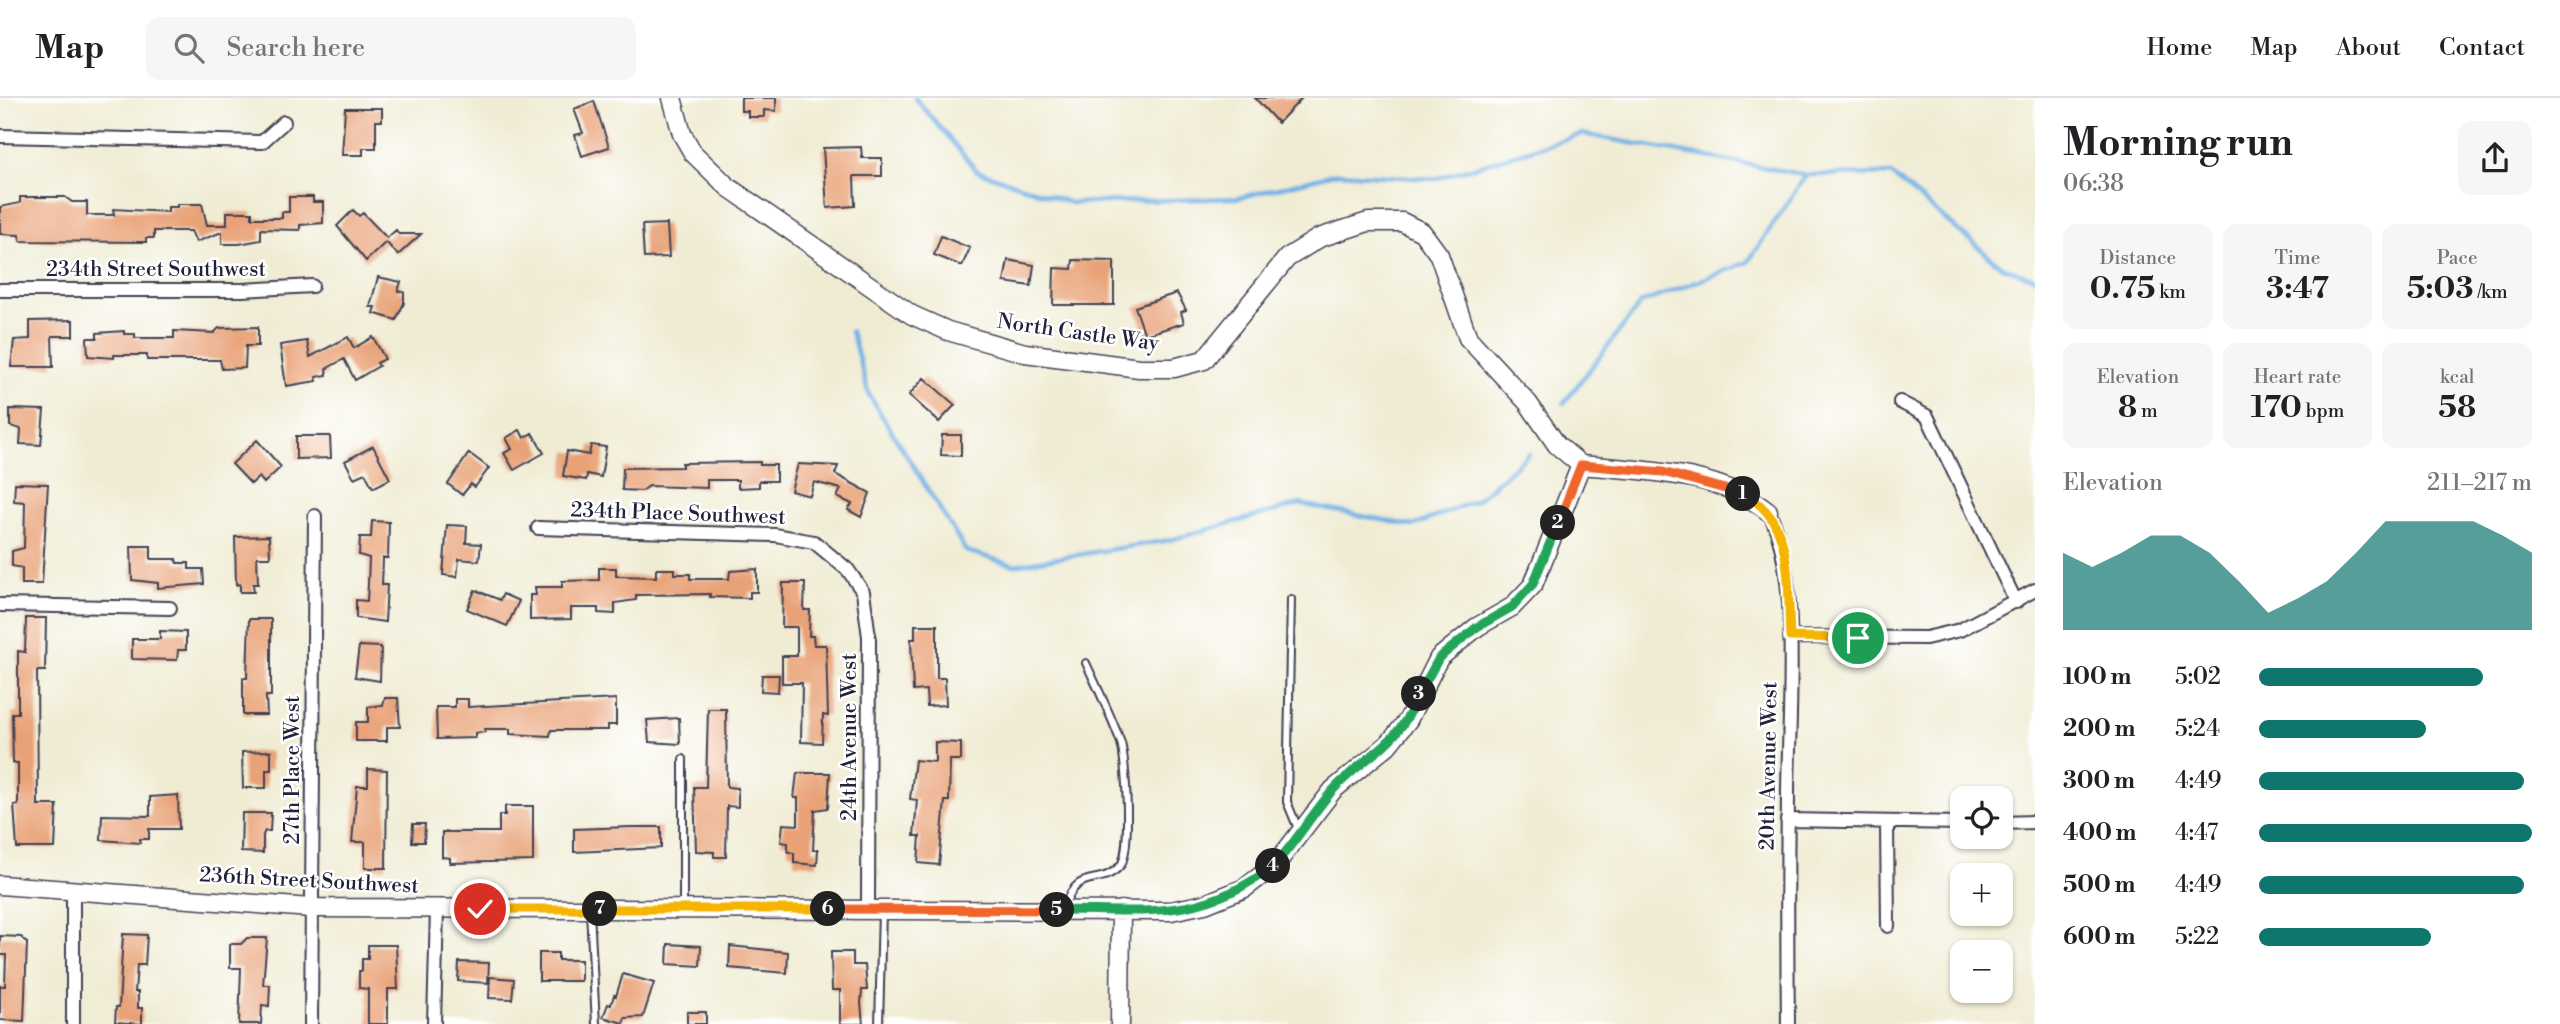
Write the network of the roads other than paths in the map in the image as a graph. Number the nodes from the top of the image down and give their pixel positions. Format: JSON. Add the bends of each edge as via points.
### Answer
{"nodes":[{"id":1,"x":674,"y":107,"type":"edge"},
{"id":2,"x":284,"y":122,"type":"dead end"},
{"id":3,"x":0,"y":136,"type":"edge"},
{"id":4,"x":312,"y":286,"type":"dead end"},
{"id":5,"x":0,"y":290,"type":"edge"},
{"id":6,"x":1900,"y":402,"type":"dead end"},
{"id":7,"x":1581,"y":465,"type":"junction"},
{"id":8,"x":1768,"y":511,"type":"joint"},
{"id":9,"x":314,"y":516,"type":"dead end"},
{"id":10,"x":538,"y":528,"type":"dead end"},
{"id":11,"x":848,"y":570,"type":"joint"},
{"id":12,"x":2035,"y":590,"type":"edge"},
{"id":13,"x":1291,"y":598,"type":"dead end"},
{"id":14,"x":2015,"y":602,"type":"junction"},
{"id":15,"x":0,"y":605,"type":"edge"},
{"id":16,"x":170,"y":608,"type":"dead end"},
{"id":17,"x":1790,"y":637,"type":"junction"},
{"id":18,"x":1086,"y":663,"type":"dead end"},
{"id":19,"x":683,"y":759,"type":"dead end"},
{"id":20,"x":1787,"y":820,"type":"junction"},
{"id":21,"x":2035,"y":822,"type":"edge"},
{"id":22,"x":1950,"y":823,"type":"edge"},
{"id":23,"x":2013,"y":823,"type":"edge"},
{"id":24,"x":1887,"y":824,"type":"junction"},
{"id":25,"x":1300,"y":833,"type":"junction"},
{"id":26,"x":0,"y":885,"type":"edge"},
{"id":27,"x":73,"y":888,"type":"junction"},
{"id":28,"x":312,"y":908,"type":"junction"},
{"id":29,"x":437,"y":909,"type":"junction"},
{"id":30,"x":590,"y":909,"type":"junction"},
{"id":31,"x":683,"y":909,"type":"junction"},
{"id":32,"x":876,"y":909,"type":"junction"},
{"id":33,"x":1063,"y":910,"type":"junction"},
{"id":34,"x":1121,"y":910,"type":"junction"},
{"id":35,"x":1888,"y":926,"type":"dead end"},
{"id":36,"x":73,"y":1024,"type":"edge"},
{"id":37,"x":311,"y":1024,"type":"edge"},
{"id":38,"x":434,"y":1024,"type":"edge"},
{"id":39,"x":596,"y":1024,"type":"edge"},
{"id":40,"x":878,"y":1024,"type":"edge"},
{"id":41,"x":1121,"y":1024,"type":"edge"},
{"id":42,"x":1788,"y":1024,"type":"edge"}],
"edges":[{"from":1,"to":7,"type":"street","name":"North Castle Way","via":[[682,134],[707,169],[863,282],[912,315],[948,331],[1025,353],[1139,368],[1174,368],[1203,360],[1287,258],[1319,238],[1368,222],[1402,222],[1422,233],[1439,255],[1468,338],[1528,404],[1557,445]]},
{"from":2,"to":3,"type":"street","via":[[262,142]]},
{"from":4,"to":5,"type":"street","name":"234th Street Southwest"},
{"from":6,"to":14,"type":"street","via":[[1927,416]]},
{"from":7,"to":8,"type":"street","via":[[1663,472],[1708,482],[1747,495]]},
{"from":7,"to":25,"type":"street","name":"236th Street Southwest","via":[[1533,584],[1512,607],[1477,627],[1439,658],[1408,720],[1388,745],[1334,790]]},
{"from":8,"to":17,"type":"street","name":"20th Avenue West","via":[[1785,551]]},
{"from":9,"to":28,"type":"street","name":"27th Place West"},
{"from":10,"to":11,"type":"street","name":"234th Place Southwest","via":[[775,535],[814,542]]},
{"from":11,"to":32,"type":"street","name":"24th Avenue West","via":[[863,592],[869,637]]},
{"from":12,"to":14,"type":"street"},
{"from":13,"to":25,"type":"lane","via":[[1287,802]]},
{"from":14,"to":17,"type":"street","via":[[1960,630],[1926,638]]},
{"from":15,"to":16,"type":"street"},
{"from":17,"to":20,"type":"street","name":"20th Avenue West"},
{"from":18,"to":33,"type":"lane","via":[[1122,746],[1125,857],[1111,872],[1078,882]]},
{"from":19,"to":31,"type":"lane"},
{"from":20,"to":24,"type":"street"},
{"from":20,"to":42,"type":"street","name":"20th Avenue West"},
{"from":21,"to":23,"type":"street"},
{"from":22,"to":24,"type":"street"},
{"from":24,"to":35,"type":"street"},
{"from":25,"to":34,"type":"street","name":"236th Street Southwest","via":[[1276,864],[1245,888],[1171,911]]},
{"from":26,"to":27,"type":"street","name":"236th Street Southwest"},
{"from":27,"to":28,"type":"street","name":"236th Street Southwest"},
{"from":27,"to":36,"type":"street"},
{"from":28,"to":29,"type":"street","name":"236th Street Southwest"},
{"from":28,"to":37,"type":"street","name":"27th Place West"},
{"from":29,"to":30,"type":"street","name":"236th Street Southwest"},
{"from":29,"to":38,"type":"street"},
{"from":30,"to":31,"type":"street","name":"236th Street Southwest"},
{"from":30,"to":39,"type":"lane"},
{"from":31,"to":32,"type":"street","name":"236th Street Southwest"},
{"from":32,"to":33,"type":"street","name":"236th Street Southwest"},
{"from":32,"to":40,"type":"lane"},
{"from":33,"to":34,"type":"street","name":"236th Street Southwest"},
{"from":34,"to":41,"type":"street"}]}
